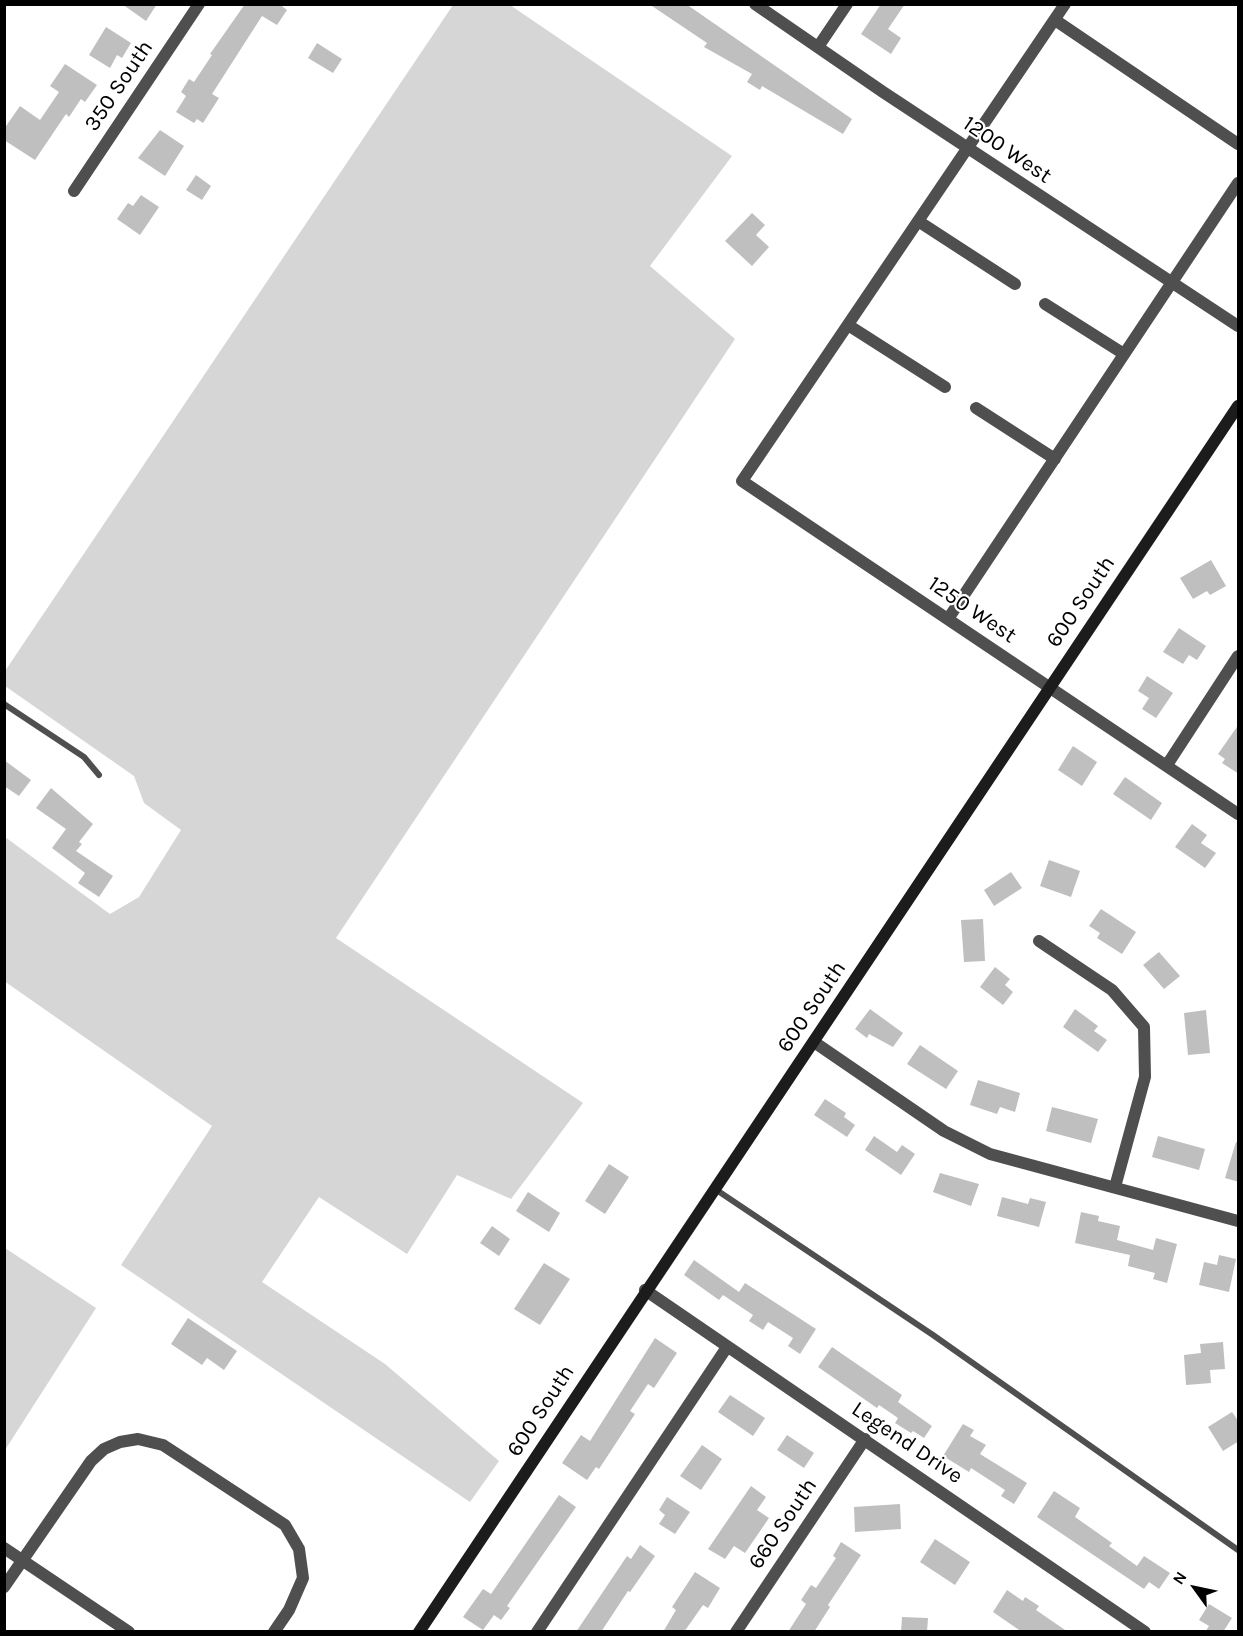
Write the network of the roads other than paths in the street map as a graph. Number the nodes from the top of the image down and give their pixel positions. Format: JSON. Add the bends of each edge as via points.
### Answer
{"nodes":[{"id":1,"x":199,"y":4,"type":"edge"},
{"id":2,"x":755,"y":4,"type":"edge"},
{"id":3,"x":847,"y":4,"type":"edge"},
{"id":4,"x":1065,"y":4,"type":"edge"},
{"id":5,"x":1054,"y":20,"type":"junction"},
{"id":6,"x":818,"y":47,"type":"junction"},
{"id":7,"x":1239,"y":144,"type":"edge"},
{"id":8,"x":968,"y":148,"type":"junction"},
{"id":9,"x":1239,"y":183,"type":"edge"},
{"id":10,"x":74,"y":191,"type":"dead end"},
{"id":11,"x":918,"y":221,"type":"junction"},
{"id":12,"x":1016,"y":284,"type":"dead end"},
{"id":13,"x":1171,"y":284,"type":"junction"},
{"id":14,"x":1045,"y":304,"type":"dead end"},
{"id":15,"x":848,"y":325,"type":"junction"},
{"id":16,"x":1239,"y":326,"type":"edge"},
{"id":17,"x":1124,"y":354,"type":"junction"},
{"id":18,"x":945,"y":387,"type":"dead end"},
{"id":19,"x":1239,"y":406,"type":"edge"},
{"id":20,"x":976,"y":408,"type":"dead end"},
{"id":21,"x":1055,"y":459,"type":"junction"},
{"id":22,"x":948,"y":620,"type":"junction"},
{"id":23,"x":1239,"y":656,"type":"edge"},
{"id":24,"x":1049,"y":687,"type":"junction"},
{"id":25,"x":4,"y":704,"type":"edge"},
{"id":26,"x":1167,"y":765,"type":"junction"},
{"id":27,"x":99,"y":775,"type":"dead end"},
{"id":28,"x":1239,"y":814,"type":"edge"},
{"id":29,"x":1039,"y":941,"type":"dead end"},
{"id":30,"x":814,"y":1042,"type":"junction"},
{"id":31,"x":1115,"y":1187,"type":"junction"},
{"id":32,"x":714,"y":1188,"type":"junction"},
{"id":33,"x":1239,"y":1221,"type":"edge"},
{"id":34,"x":645,"y":1290,"type":"junction"},
{"id":35,"x":727,"y":1347,"type":"junction"},
{"id":36,"x":865,"y":1439,"type":"junction"},
{"id":37,"x":4,"y":1548,"type":"edge"},
{"id":38,"x":1239,"y":1550,"type":"edge"},
{"id":39,"x":23,"y":1560,"type":"junction"},
{"id":40,"x":4,"y":1587,"type":"edge"},
{"id":41,"x":129,"y":1632,"type":"edge"},
{"id":42,"x":274,"y":1632,"type":"edge"},
{"id":43,"x":418,"y":1632,"type":"edge"},
{"id":44,"x":537,"y":1632,"type":"edge"},
{"id":45,"x":736,"y":1632,"type":"edge"},
{"id":46,"x":1145,"y":1632,"type":"edge"}],
"edges":[{"from":1,"to":10,"type":"street","name":"350 South"},
{"from":2,"to":6,"type":"street","name":"1200 West"},
{"from":3,"to":6,"type":"street"},
{"from":4,"to":5,"type":"street"},
{"from":5,"to":7,"type":"street"},
{"from":5,"to":8,"type":"street"},
{"from":6,"to":8,"type":"street","name":"1200 West"},
{"from":8,"to":11,"type":"street"},
{"from":8,"to":13,"type":"street","name":"1200 West"},
{"from":9,"to":13,"type":"street"},
{"from":11,"to":12,"type":"street"},
{"from":11,"to":15,"type":"street"},
{"from":13,"to":16,"type":"street","name":"1200 West"},
{"from":13,"to":17,"type":"street"},
{"from":14,"to":17,"type":"street"},
{"from":15,"to":18,"type":"street"},
{"from":15,"to":22,"type":"street","name":"1250 West","via":[[742,481]]},
{"from":17,"to":21,"type":"street"},
{"from":19,"to":24,"type":"main road","name":"600 South"},
{"from":20,"to":21,"type":"street"},
{"from":21,"to":22,"type":"street"},
{"from":22,"to":24,"type":"street","name":"1250 West"},
{"from":23,"to":26,"type":"street"},
{"from":24,"to":26,"type":"street","name":"1250 West"},
{"from":24,"to":30,"type":"main road","name":"600 South"},
{"from":25,"to":27,"type":"lane","via":[[84,757]]},
{"from":26,"to":28,"type":"street","name":"1250 West"},
{"from":29,"to":31,"type":"street","via":[[1112,990],[1144,1027],[1144,1077]]},
{"from":30,"to":31,"type":"street","via":[[944,1131],[990,1154]]},
{"from":30,"to":32,"type":"main road","name":"600 South"},
{"from":31,"to":33,"type":"street"},
{"from":32,"to":34,"type":"main road","name":"600 South"},
{"from":32,"to":38,"type":"lane","via":[[933,1335]]},
{"from":34,"to":35,"type":"street","name":"Legend Drive"},
{"from":34,"to":43,"type":"main road","name":"600 South"},
{"from":35,"to":36,"type":"street","name":"Legend Drive"},
{"from":35,"to":44,"type":"street"},
{"from":36,"to":45,"type":"street","name":"660 South"},
{"from":36,"to":46,"type":"street","name":"Legend Drive"},
{"from":37,"to":39,"type":"street"},
{"from":39,"to":40,"type":"street"},
{"from":39,"to":41,"type":"street"},
{"from":39,"to":42,"type":"street","via":[[91,1461],[104,1449],[138,1439],[163,1445],[285,1525],[298,1549],[303,1578],[289,1611]]}]}
